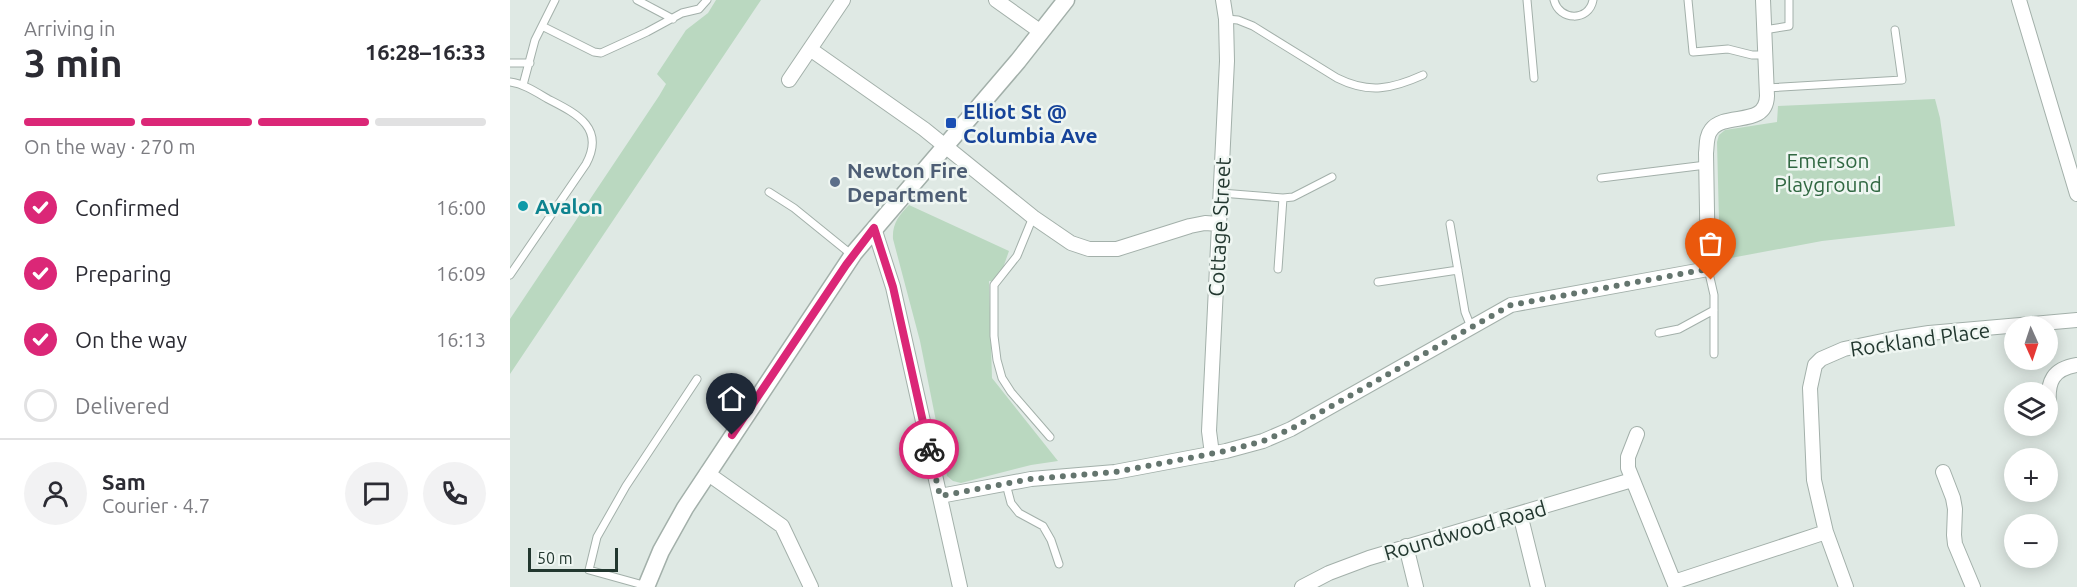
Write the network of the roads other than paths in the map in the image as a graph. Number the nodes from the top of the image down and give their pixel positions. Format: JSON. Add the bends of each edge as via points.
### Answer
{"nodes":[{"id":1,"x":555,"y":0,"type":"edge"},
{"id":2,"x":637,"y":0,"type":"edge"},
{"id":3,"x":707,"y":0,"type":"edge"},
{"id":4,"x":843,"y":0,"type":"edge"},
{"id":5,"x":996,"y":0,"type":"edge"},
{"id":6,"x":1066,"y":0,"type":"edge"},
{"id":7,"x":1223,"y":0,"type":"edge"},
{"id":8,"x":1527,"y":0,"type":"edge"},
{"id":9,"x":1554,"y":0,"type":"edge"},
{"id":10,"x":1593,"y":0,"type":"edge"},
{"id":11,"x":1688,"y":0,"type":"edge"},
{"id":12,"x":1763,"y":0,"type":"edge"},
{"id":13,"x":1789,"y":0,"type":"edge"},
{"id":14,"x":2019,"y":0,"type":"edge"},
{"id":15,"x":673,"y":18,"type":"junction"},
{"id":16,"x":1226,"y":19,"type":"junction"},
{"id":17,"x":542,"y":26,"type":"junction"},
{"id":18,"x":1764,"y":30,"type":"junction"},
{"id":19,"x":1895,"y":30,"type":"dead end"},
{"id":20,"x":1041,"y":32,"type":"junction"},
{"id":21,"x":810,"y":49,"type":"junction"},
{"id":22,"x":1766,"y":56,"type":"junction"},
{"id":23,"x":510,"y":63,"type":"edge"},
{"id":24,"x":530,"y":63,"type":"junction"},
{"id":25,"x":1423,"y":75,"type":"dead end"},
{"id":26,"x":1534,"y":78,"type":"dead end"},
{"id":27,"x":789,"y":80,"type":"dead end"},
{"id":28,"x":510,"y":82,"type":"edge"},
{"id":29,"x":524,"y":85,"type":"junction"},
{"id":30,"x":1767,"y":88,"type":"junction"},
{"id":31,"x":945,"y":147,"type":"junction"},
{"id":32,"x":1706,"y":165,"type":"junction"},
{"id":33,"x":1332,"y":177,"type":"dead end"},
{"id":34,"x":1601,"y":178,"type":"dead end"},
{"id":35,"x":769,"y":192,"type":"dead end"},
{"id":36,"x":1221,"y":193,"type":"junction"},
{"id":37,"x":2077,"y":194,"type":"edge"},
{"id":38,"x":1283,"y":198,"type":"junction"},
{"id":39,"x":1033,"y":217,"type":"junction"},
{"id":40,"x":1219,"y":224,"type":"junction"},
{"id":41,"x":1450,"y":224,"type":"dead end"},
{"id":42,"x":874,"y":228,"type":"junction"},
{"id":43,"x":852,"y":255,"type":"junction"},
{"id":44,"x":1278,"y":269,"type":"dead end"},
{"id":45,"x":1708,"y":269,"type":"junction"},
{"id":46,"x":1458,"y":270,"type":"junction"},
{"id":47,"x":510,"y":275,"type":"edge"},
{"id":48,"x":1378,"y":282,"type":"dead end"},
{"id":49,"x":1714,"y":310,"type":"junction"},
{"id":50,"x":2077,"y":320,"type":"edge"},
{"id":51,"x":1471,"y":327,"type":"junction"},
{"id":52,"x":1659,"y":333,"type":"dead end"},
{"id":53,"x":1714,"y":354,"type":"dead end"},
{"id":54,"x":2077,"y":365,"type":"edge"},
{"id":55,"x":697,"y":379,"type":"dead end"},
{"id":56,"x":2050,"y":382,"type":"edge"},
{"id":57,"x":1637,"y":434,"type":"dead end"},
{"id":58,"x":1050,"y":437,"type":"dead end"},
{"id":59,"x":1212,"y":454,"type":"junction"},
{"id":60,"x":1943,"y":472,"type":"dead end"},
{"id":61,"x":707,"y":473,"type":"junction"},
{"id":62,"x":1632,"y":480,"type":"junction"},
{"id":63,"x":1006,"y":483,"type":"junction"},
{"id":64,"x":940,"y":496,"type":"junction"},
{"id":65,"x":1520,"y":514,"type":"junction"},
{"id":66,"x":1826,"y":532,"type":"junction"},
{"id":67,"x":1406,"y":546,"type":"junction"},
{"id":68,"x":1059,"y":564,"type":"dead end"},
{"id":69,"x":1675,"y":584,"type":"edge"},
{"id":70,"x":647,"y":586,"type":"edge"},
{"id":71,"x":811,"y":587,"type":"edge"},
{"id":72,"x":960,"y":587,"type":"edge"},
{"id":73,"x":1302,"y":587,"type":"edge"},
{"id":74,"x":1416,"y":587,"type":"edge"},
{"id":75,"x":1538,"y":587,"type":"edge"},
{"id":76,"x":1846,"y":587,"type":"edge"},
{"id":77,"x":1973,"y":587,"type":"edge"}],
"edges":[{"from":1,"to":17,"type":"lane"},
{"from":2,"to":15,"type":"lane"},
{"from":3,"to":15,"type":"lane","via":[[699,9]]},
{"from":4,"to":21,"type":"street"},
{"from":5,"to":20,"type":"street"},
{"from":6,"to":20,"type":"street"},
{"from":7,"to":16,"type":"street","name":"Cottage Street"},
{"from":8,"to":26,"type":"lane"},
{"from":9,"to":10,"type":"lane","via":[[1558,9],[1572,17],[1589,10]]},
{"from":11,"to":22,"type":"lane","via":[[1693,52],[1728,49]]},
{"from":12,"to":18,"type":"street"},
{"from":13,"to":18,"type":"lane","via":[[1790,26]]},
{"from":14,"to":37,"type":"street"},
{"from":15,"to":17,"type":"lane","via":[[601,53]]},
{"from":16,"to":25,"type":"lane","via":[[1253,26],[1351,83],[1389,88]]},
{"from":16,"to":36,"type":"street","name":"Cottage Street"},
{"from":17,"to":24,"type":"lane"},
{"from":18,"to":22,"type":"street"},
{"from":19,"to":30,"type":"lane","via":[[1902,80]]},
{"from":20,"to":31,"type":"street"},
{"from":21,"to":27,"type":"street"},
{"from":21,"to":31,"type":"street"},
{"from":22,"to":30,"type":"street"},
{"from":23,"to":24,"type":"lane"},
{"from":24,"to":29,"type":"lane"},
{"from":28,"to":29,"type":"lane"},
{"from":29,"to":47,"type":"lane","via":[[580,116],[592,143],[586,164]]},
{"from":30,"to":32,"type":"street","via":[[1762,111],[1710,131]]},
{"from":31,"to":39,"type":"street"},
{"from":31,"to":42,"type":"street"},
{"from":32,"to":34,"type":"lane"},
{"from":32,"to":45,"type":"street"},
{"from":33,"to":38,"type":"lane","via":[[1302,194]]},
{"from":35,"to":43,"type":"lane"},
{"from":36,"to":38,"type":"lane"},
{"from":36,"to":40,"type":"street","name":"Cottage Street"},
{"from":38,"to":44,"type":"lane"},
{"from":39,"to":40,"type":"street","via":[[1071,243],[1098,250],[1126,247],[1197,224]]},
{"from":39,"to":58,"type":"lane","via":[[1017,256],[994,285],[994,336],[1002,378]]},
{"from":40,"to":59,"type":"street","name":"Cottage Street","via":[[1209,431]]},
{"from":41,"to":46,"type":"lane"},
{"from":42,"to":43,"type":"street"},
{"from":42,"to":64,"type":"street","via":[[893,287]]},
{"from":43,"to":61,"type":"street"},
{"from":45,"to":49,"type":"lane"},
{"from":45,"to":51,"type":"street","via":[[1519,303]]},
{"from":46,"to":48,"type":"lane"},
{"from":46,"to":51,"type":"lane"},
{"from":49,"to":52,"type":"lane","via":[[1679,329]]},
{"from":49,"to":53,"type":"lane"},
{"from":50,"to":66,"type":"street","name":"Rockland Place","via":[[1929,333],[1844,349],[1821,359],[1812,375],[1810,411],[1814,480]]},
{"from":51,"to":59,"type":"street","via":[[1291,429]]},
{"from":54,"to":56,"type":"street","via":[[2066,368]]},
{"from":55,"to":70,"type":"lane","via":[[597,537],[589,570]]},
{"from":57,"to":62,"type":"street","via":[[1628,457]]},
{"from":59,"to":63,"type":"street","via":[[1115,472]]},
{"from":60,"to":77,"type":"street","via":[[1953,498],[1955,544]]},
{"from":61,"to":70,"type":"street","via":[[670,534]]},
{"from":61,"to":71,"type":"street","via":[[782,526]]},
{"from":62,"to":65,"type":"street","name":"Roundwood Road"},
{"from":62,"to":69,"type":"street"},
{"from":63,"to":64,"type":"street"},
{"from":63,"to":68,"type":"lane","via":[[1011,503],[1019,513],[1043,526]]},
{"from":64,"to":72,"type":"street"},
{"from":65,"to":67,"type":"street","name":"Roundwood Road"},
{"from":65,"to":75,"type":"street"},
{"from":66,"to":69,"type":"street"},
{"from":66,"to":76,"type":"street","name":"Rockland Place"},
{"from":67,"to":73,"type":"street","name":"Roundwood Road","via":[[1349,565]]},
{"from":67,"to":74,"type":"street"}]}
